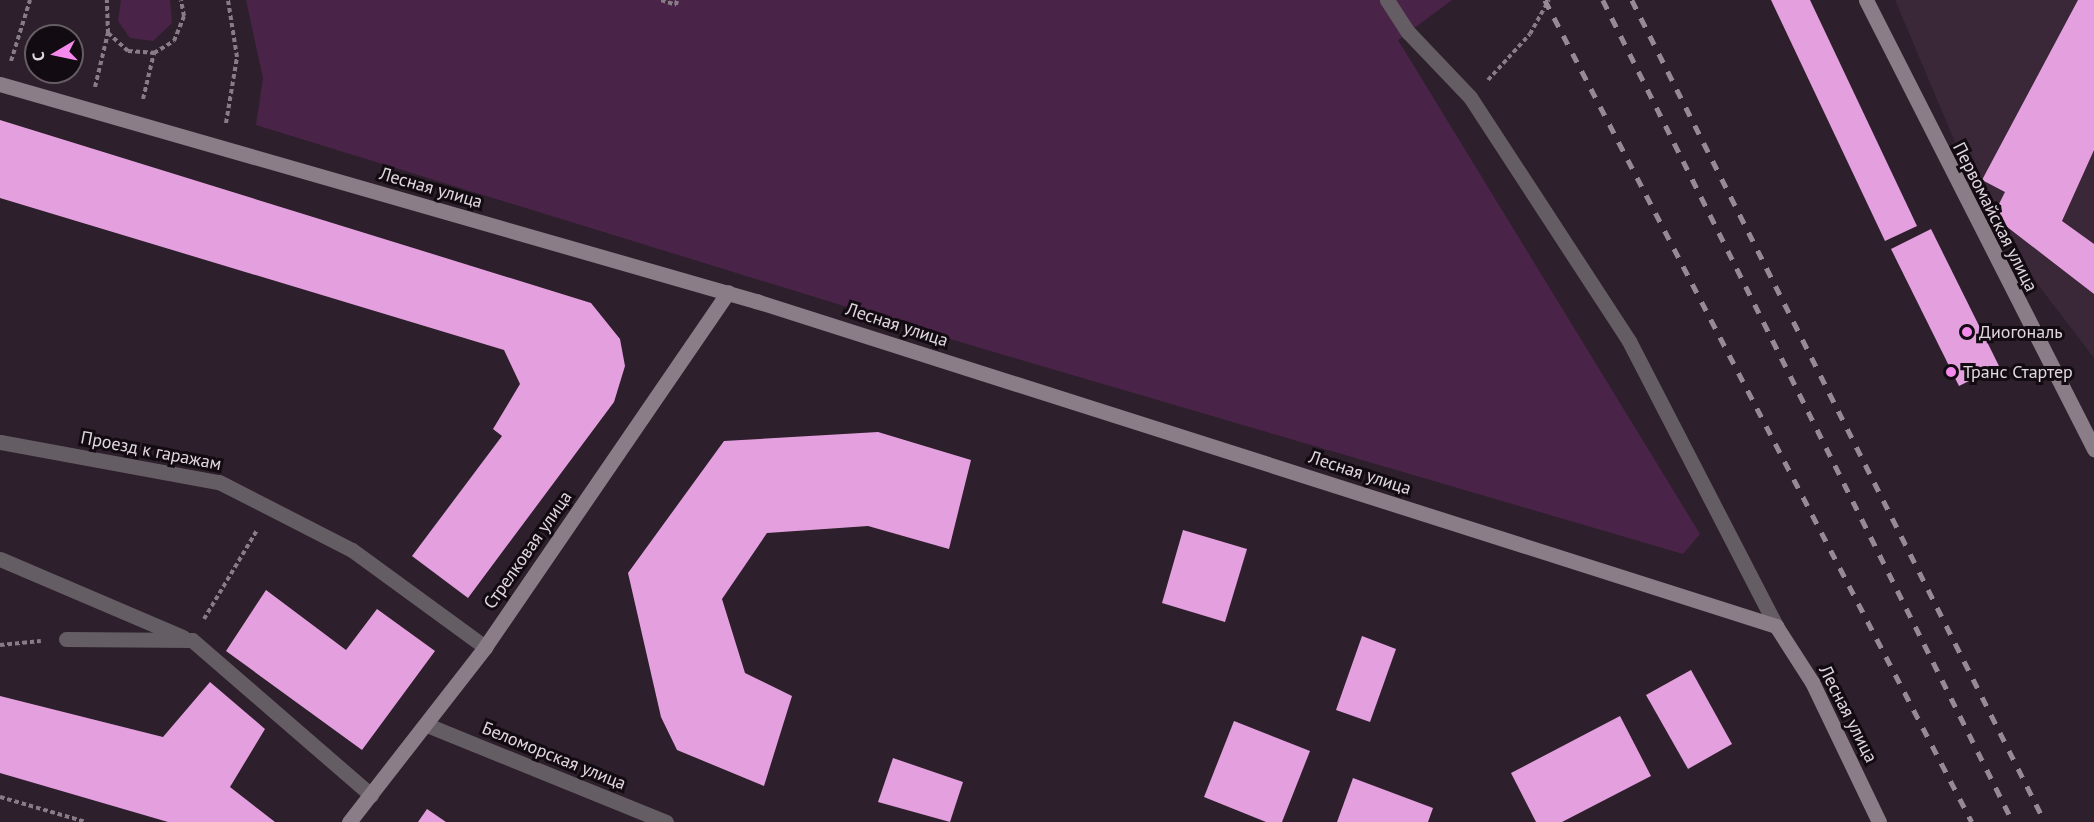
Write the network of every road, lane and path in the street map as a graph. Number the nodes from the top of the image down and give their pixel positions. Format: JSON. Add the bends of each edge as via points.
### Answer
{"nodes":[{"id":1,"x":30,"y":0,"type":"edge"},
{"id":2,"x":107,"y":0,"type":"edge"},
{"id":3,"x":181,"y":0,"type":"edge"},
{"id":4,"x":228,"y":0,"type":"edge"},
{"id":5,"x":662,"y":0,"type":"edge"},
{"id":6,"x":677,"y":0,"type":"edge"},
{"id":7,"x":1387,"y":0,"type":"edge"},
{"id":8,"x":1549,"y":0,"type":"edge"},
{"id":9,"x":1866,"y":0,"type":"edge"},
{"id":10,"x":108,"y":33,"type":"junction"},
{"id":11,"x":154,"y":53,"type":"junction"},
{"id":12,"x":2,"y":84,"type":"edge"},
{"id":13,"x":1470,"y":97,"type":"junction"},
{"id":14,"x":88,"y":111,"type":"junction"},
{"id":15,"x":136,"y":124,"type":"junction"},
{"id":16,"x":219,"y":148,"type":"junction"},
{"id":17,"x":728,"y":292,"type":"junction"},
{"id":18,"x":0,"y":442,"type":"edge"},
{"id":19,"x":2094,"y":450,"type":"edge"},
{"id":20,"x":270,"y":508,"type":"junction"},
{"id":21,"x":0,"y":559,"type":"edge"},
{"id":22,"x":1776,"y":626,"type":"junction"},
{"id":23,"x":66,"y":639,"type":"joint"},
{"id":24,"x":192,"y":640,"type":"junction"},
{"id":25,"x":0,"y":645,"type":"edge"},
{"id":26,"x":484,"y":647,"type":"junction"},
{"id":27,"x":427,"y":725,"type":"junction"},
{"id":28,"x":371,"y":795,"type":"junction"},
{"id":29,"x":0,"y":797,"type":"edge"},
{"id":30,"x":86,"y":822,"type":"edge"},
{"id":31,"x":349,"y":822,"type":"edge"},
{"id":32,"x":666,"y":822,"type":"edge"},
{"id":33,"x":1880,"y":822,"type":"edge"}],
"edges":[{"from":1,"to":12,"type":"path"},
{"from":2,"to":10,"type":"path"},
{"from":3,"to":11,"type":"path","via":[[184,16],[174,41]]},
{"from":4,"to":16,"type":"path","via":[[237,57]]},
{"from":5,"to":6,"type":"path","via":[[676,4]]},
{"from":7,"to":13,"type":"street","name":"Лесная улица","via":[[1408,32]]},
{"from":8,"to":13,"type":"path","via":[[1530,34]]},
{"from":9,"to":19,"type":"street","name":"Первомайская улица"},
{"from":10,"to":11,"type":"path","via":[[128,51]]},
{"from":10,"to":14,"type":"path"},
{"from":11,"to":15,"type":"path"},
{"from":12,"to":14,"type":"street","name":"Лесная улица"},
{"from":13,"to":22,"type":"street","name":"Лесная улица","via":[[1629,341]]},
{"from":14,"to":15,"type":"street","name":"Лесная улица"},
{"from":15,"to":16,"type":"street","name":"Лесная улица"},
{"from":16,"to":17,"type":"street","name":"Лесная улица"},
{"from":17,"to":22,"type":"street","name":"Лесная улица"},
{"from":17,"to":26,"type":"street","name":"Стрелковая улица"},
{"from":18,"to":20,"type":"street","name":"Проезд к гаражам","via":[[219,482]]},
{"from":20,"to":24,"type":"path"},
{"from":20,"to":26,"type":"street","name":"Проезд к гаражам","via":[[352,550]]},
{"from":21,"to":24,"type":"street"},
{"from":22,"to":33,"type":"street","name":"Лесная улица","via":[[1812,682]]},
{"from":23,"to":24,"type":"street"},
{"from":23,"to":25,"type":"path"},
{"from":24,"to":28,"type":"street"},
{"from":26,"to":27,"type":"street","name":"Стрелковая улица"},
{"from":27,"to":28,"type":"street","name":"Стрелковая улица"},
{"from":27,"to":32,"type":"street","name":"Беломорская улица"},
{"from":28,"to":31,"type":"street","name":"Стрелковая улица"},
{"from":29,"to":30,"type":"path"}]}
